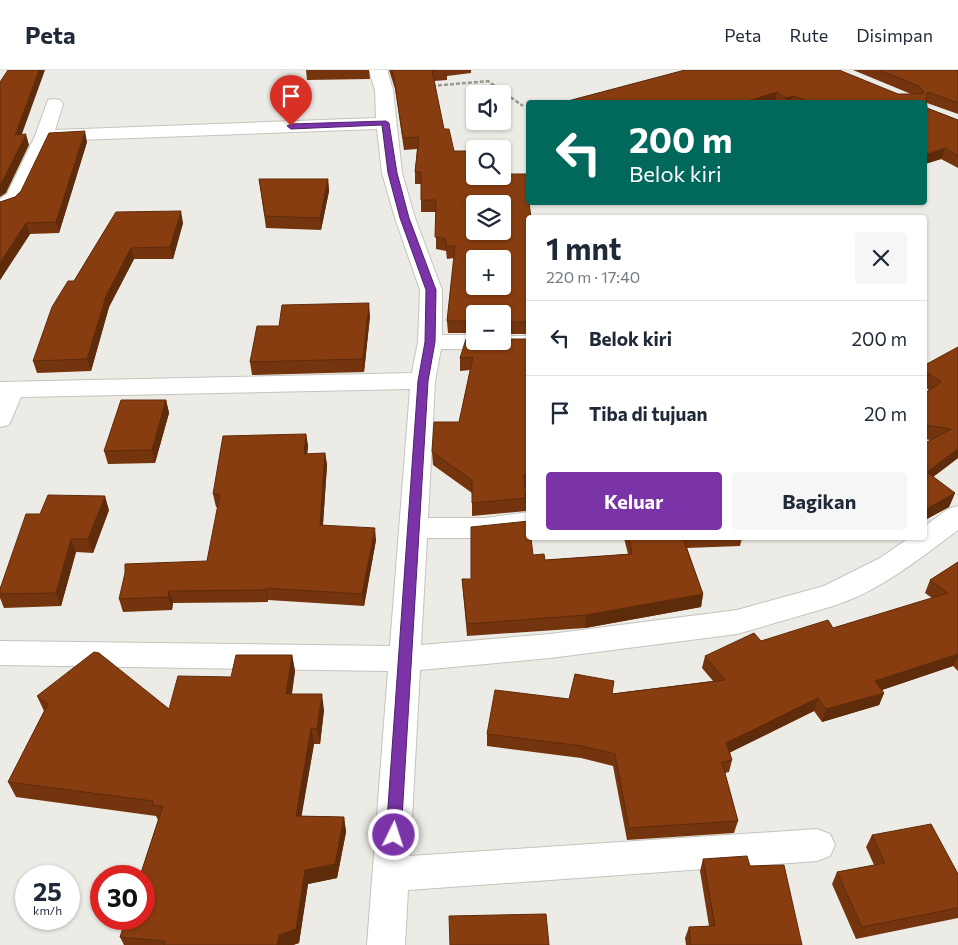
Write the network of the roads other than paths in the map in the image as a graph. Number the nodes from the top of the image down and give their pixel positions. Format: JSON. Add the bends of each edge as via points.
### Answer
{"nodes":[{"id":1,"x":381,"y":80,"type":"edge"},
{"id":2,"x":54,"y":104,"type":"dead end"},
{"id":3,"x":386,"y":123,"type":"junction"},
{"id":4,"x":44,"y":136,"type":"junction"},
{"id":5,"x":0,"y":206,"type":"edge"},
{"id":6,"x":430,"y":342,"type":"junction"},
{"id":7,"x":526,"y":343,"type":"edge"},
{"id":8,"x":423,"y":381,"type":"junction"},
{"id":9,"x":6,"y":390,"type":"edge"},
{"id":10,"x":0,"y":419,"type":"edge"},
{"id":11,"x":958,"y":516,"type":"edge"},
{"id":12,"x":526,"y":522,"type":"edge"},
{"id":13,"x":414,"y":528,"type":"junction"},
{"id":14,"x":927,"y":539,"type":"edge"},
{"id":15,"x":925,"y":540,"type":"edge"},
{"id":16,"x":0,"y":653,"type":"edge"},
{"id":17,"x":405,"y":659,"type":"junction"},
{"id":18,"x":817,"y":845,"type":"dead end"},
{"id":19,"x":391,"y":874,"type":"junction"},
{"id":20,"x":386,"y":945,"type":"edge"}],
"edges":[{"from":1,"to":3,"type":"street"},
{"from":2,"to":4,"type":"street"},
{"from":3,"to":4,"type":"street"},
{"from":3,"to":6,"type":"street","via":[[392,173],[404,218],[431,290]]},
{"from":4,"to":5,"type":"street","via":[[16,196]]},
{"from":6,"to":7,"type":"street"},
{"from":6,"to":8,"type":"street"},
{"from":8,"to":9,"type":"street"},
{"from":8,"to":13,"type":"street"},
{"from":9,"to":10,"type":"street"},
{"from":11,"to":14,"type":"street"},
{"from":12,"to":13,"type":"street","via":[[485,528]]},
{"from":13,"to":17,"type":"street"},
{"from":15,"to":17,"type":"street","via":[[890,566],[833,595],[737,622],[550,646]]},
{"from":16,"to":17,"type":"street"},
{"from":17,"to":19,"type":"street"},
{"from":18,"to":19,"type":"street"},
{"from":19,"to":20,"type":"street"}]}
